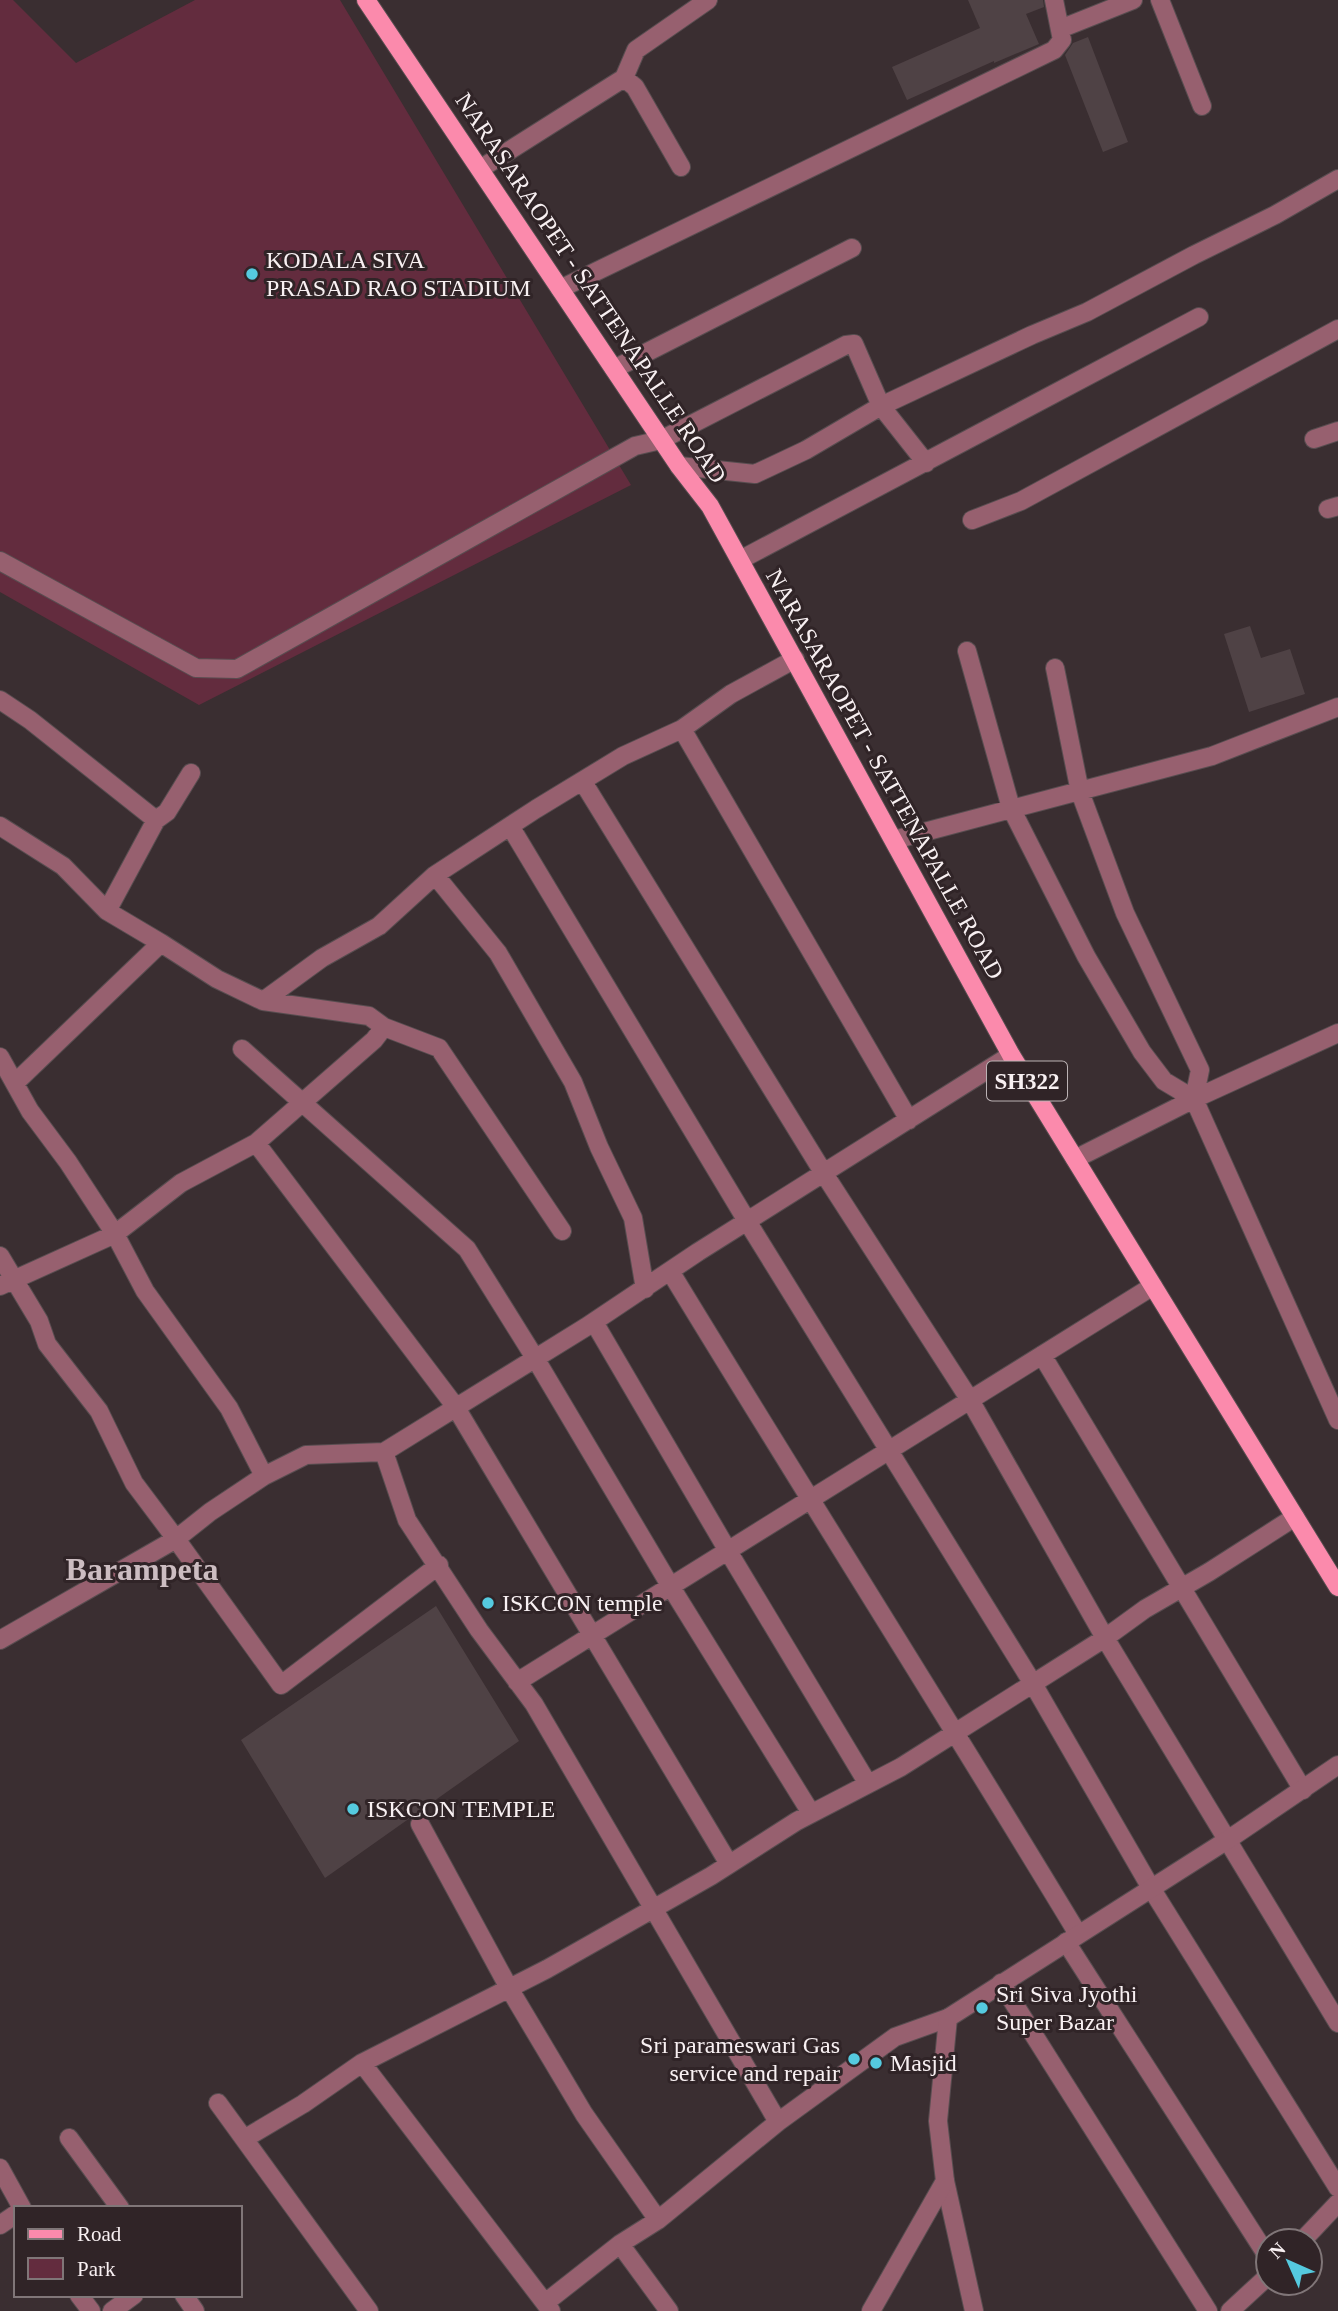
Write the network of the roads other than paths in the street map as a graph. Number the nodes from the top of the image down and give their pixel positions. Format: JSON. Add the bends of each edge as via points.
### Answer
{"nodes":[{"id":1,"x":366,"y":0,"type":"edge"},
{"id":2,"x":708,"y":0,"type":"edge"},
{"id":3,"x":1054,"y":0,"type":"edge"},
{"id":4,"x":1133,"y":0,"type":"edge"},
{"id":5,"x":1160,"y":0,"type":"edge"},
{"id":6,"x":1060,"y":29,"type":"junction"},
{"id":7,"x":624,"y":78,"type":"junction"},
{"id":8,"x":1202,"y":106,"type":"dead end"},
{"id":9,"x":681,"y":167,"type":"dead end"},
{"id":10,"x":480,"y":169,"type":"junction"},
{"id":11,"x":1338,"y":179,"type":"edge"},
{"id":12,"x":852,"y":247,"type":"dead end"},
{"id":13,"x":560,"y":289,"type":"junction"},
{"id":14,"x":1199,"y":317,"type":"dead end"},
{"id":15,"x":1338,"y":329,"type":"edge"},
{"id":16,"x":614,"y":369,"type":"junction"},
{"id":17,"x":881,"y":406,"type":"junction"},
{"id":18,"x":1338,"y":431,"type":"edge"},
{"id":19,"x":1314,"y":439,"type":"dead end"},
{"id":20,"x":662,"y":440,"type":"junction"},
{"id":21,"x":926,"y":463,"type":"junction"},
{"id":22,"x":679,"y":466,"type":"junction"},
{"id":23,"x":972,"y":520,"type":"dead end"},
{"id":24,"x":740,"y":560,"type":"junction"},
{"id":25,"x":0,"y":561,"type":"edge"},
{"id":26,"x":967,"y":651,"type":"dead end"},
{"id":27,"x":795,"y":659,"type":"junction"},
{"id":28,"x":1055,"y":668,"type":"dead end"},
{"id":29,"x":0,"y":700,"type":"edge"},
{"id":30,"x":1338,"y":707,"type":"edge"},
{"id":31,"x":682,"y":729,"type":"junction"},
{"id":32,"x":191,"y":773,"type":"dead end"},
{"id":33,"x":583,"y":782,"type":"junction"},
{"id":34,"x":1080,"y":792,"type":"junction"},
{"id":35,"x":1011,"y":808,"type":"junction"},
{"id":36,"x":156,"y":820,"type":"junction"},
{"id":37,"x":510,"y":826,"type":"junction"},
{"id":38,"x":2,"y":832,"type":"edge"},
{"id":39,"x":894,"y":840,"type":"junction"},
{"id":40,"x":435,"y":875,"type":"junction"},
{"id":41,"x":107,"y":911,"type":"junction"},
{"id":42,"x":161,"y":943,"type":"junction"},
{"id":43,"x":263,"y":1001,"type":"junction"},
{"id":44,"x":384,"y":1027,"type":"junction"},
{"id":45,"x":1338,"y":1033,"type":"edge"},
{"id":46,"x":242,"y":1049,"type":"dead end"},
{"id":47,"x":1011,"y":1055,"type":"junction"},
{"id":48,"x":0,"y":1057,"type":"edge"},
{"id":49,"x":15,"y":1083,"type":"junction"},
{"id":50,"x":1194,"y":1099,"type":"junction"},
{"id":51,"x":302,"y":1104,"type":"junction"},
{"id":52,"x":909,"y":1120,"type":"junction"},
{"id":53,"x":256,"y":1143,"type":"junction"},
{"id":54,"x":1075,"y":1159,"type":"junction"},
{"id":55,"x":823,"y":1172,"type":"junction"},
{"id":56,"x":747,"y":1222,"type":"junction"},
{"id":57,"x":562,"y":1231,"type":"dead end"},
{"id":58,"x":115,"y":1234,"type":"junction"},
{"id":59,"x":0,"y":1256,"type":"edge"},
{"id":60,"x":670,"y":1271,"type":"junction"},
{"id":61,"x":7,"y":1282,"type":"edge"},
{"id":62,"x":1153,"y":1286,"type":"junction"},
{"id":63,"x":645,"y":1289,"type":"junction"},
{"id":64,"x":594,"y":1321,"type":"junction"},
{"id":65,"x":1042,"y":1355,"type":"junction"},
{"id":66,"x":535,"y":1358,"type":"junction"},
{"id":67,"x":970,"y":1400,"type":"junction"},
{"id":68,"x":455,"y":1406,"type":"junction"},
{"id":69,"x":1338,"y":1420,"type":"edge"},
{"id":70,"x":889,"y":1450,"type":"junction"},
{"id":71,"x":384,"y":1452,"type":"junction"},
{"id":72,"x":264,"y":1476,"type":"junction"},
{"id":73,"x":809,"y":1500,"type":"junction"},
{"id":74,"x":1295,"y":1517,"type":"junction"},
{"id":75,"x":176,"y":1539,"type":"junction"},
{"id":76,"x":728,"y":1551,"type":"junction"},
{"id":77,"x":439,"y":1565,"type":"junction"},
{"id":78,"x":671,"y":1587,"type":"junction"},
{"id":79,"x":1338,"y":1587,"type":"edge"},
{"id":80,"x":1182,"y":1588,"type":"junction"},
{"id":81,"x":591,"y":1636,"type":"junction"},
{"id":82,"x":1105,"y":1638,"type":"junction"},
{"id":83,"x":0,"y":1640,"type":"edge"},
{"id":84,"x":517,"y":1682,"type":"junction"},
{"id":85,"x":1032,"y":1682,"type":"junction"},
{"id":86,"x":956,"y":1732,"type":"junction"},
{"id":87,"x":1338,"y":1765,"type":"edge"},
{"id":88,"x":868,"y":1784,"type":"junction"},
{"id":89,"x":1303,"y":1790,"type":"junction"},
{"id":90,"x":811,"y":1813,"type":"junction"},
{"id":91,"x":420,"y":1824,"type":"dead end"},
{"id":92,"x":1228,"y":1839,"type":"junction"},
{"id":93,"x":729,"y":1864,"type":"junction"},
{"id":94,"x":1151,"y":1888,"type":"junction"},
{"id":95,"x":654,"y":1908,"type":"junction"},
{"id":96,"x":1072,"y":1938,"type":"junction"},
{"id":97,"x":1001,"y":1983,"type":"junction"},
{"id":98,"x":509,"y":1988,"type":"junction"},
{"id":99,"x":948,"y":2018,"type":"junction"},
{"id":100,"x":1338,"y":2023,"type":"edge"},
{"id":101,"x":362,"y":2063,"type":"junction"},
{"id":102,"x":218,"y":2103,"type":"dead end"},
{"id":103,"x":778,"y":2122,"type":"junction"},
{"id":104,"x":69,"y":2138,"type":"dead end"},
{"id":105,"x":244,"y":2139,"type":"junction"},
{"id":106,"x":0,"y":2168,"type":"edge"},
{"id":107,"x":945,"y":2181,"type":"junction"},
{"id":108,"x":1338,"y":2188,"type":"edge"},
{"id":109,"x":1338,"y":2203,"type":"edge"},
{"id":110,"x":21,"y":2206,"type":"edge"},
{"id":111,"x":119,"y":2206,"type":"edge"},
{"id":112,"x":658,"y":2220,"type":"junction"},
{"id":113,"x":1315,"y":2227,"type":"edge"},
{"id":114,"x":1254,"y":2234,"type":"edge"},
{"id":115,"x":620,"y":2244,"type":"junction"},
{"id":116,"x":1254,"y":2289,"type":"edge"},
{"id":117,"x":131,"y":2297,"type":"edge"},
{"id":118,"x":548,"y":2307,"type":"edge"},
{"id":119,"x":112,"y":2311,"type":"edge"},
{"id":120,"x":369,"y":2311,"type":"edge"},
{"id":121,"x":669,"y":2311,"type":"edge"},
{"id":122,"x":871,"y":2311,"type":"edge"},
{"id":123,"x":974,"y":2311,"type":"edge"},
{"id":124,"x":1208,"y":2311,"type":"edge"},
{"id":125,"x":1230,"y":2311,"type":"edge"}],
"edges":[{"from":1,"to":10,"type":"main road","name":"NARASARAOPET - SATTENAPALLE ROAD","number":"SH322"},
{"from":2,"to":7,"type":"street","via":[[636,50]]},
{"from":3,"to":6,"type":"street"},
{"from":4,"to":6,"type":"street"},
{"from":5,"to":8,"type":"street"},
{"from":6,"to":13,"type":"street","via":[[1062,40],[1054,50]]},
{"from":7,"to":9,"type":"street","via":[[635,87]]},
{"from":7,"to":10,"type":"street"},
{"from":10,"to":13,"type":"main road","name":"NARASARAOPET - SATTENAPALLE ROAD","number":"SH322"},
{"from":11,"to":17,"type":"street","via":[[1087,312]]},
{"from":12,"to":16,"type":"street"},
{"from":13,"to":16,"type":"main road","name":"NARASARAOPET - SATTENAPALLE ROAD","number":"SH322"},
{"from":14,"to":21,"type":"street"},
{"from":15,"to":23,"type":"street","via":[[1021,501]]},
{"from":16,"to":20,"type":"main road","name":"NARASARAOPET - SATTENAPALLE ROAD","number":"SH322"},
{"from":17,"to":20,"type":"street","via":[[854,344],[846,345]]},
{"from":17,"to":21,"type":"street"},
{"from":17,"to":22,"type":"street","via":[[755,474]]},
{"from":18,"to":19,"type":"street"},
{"from":20,"to":22,"type":"main road","name":"NARASARAOPET - SATTENAPALLE ROAD","number":"SH322"},
{"from":20,"to":25,"type":"street","via":[[635,446],[237,668],[196,668]]},
{"from":21,"to":24,"type":"street"},
{"from":22,"to":24,"type":"main road","name":"NARASARAOPET - SATTENAPALLE ROAD","number":"SH322","via":[[710,506]]},
{"from":24,"to":27,"type":"main road","name":"NARASARAOPET - SATTENAPALLE ROAD","number":"SH322"},
{"from":26,"to":35,"type":"street"},
{"from":27,"to":31,"type":"street","via":[[731,694]]},
{"from":27,"to":39,"type":"main road","name":"NARASARAOPET - SATTENAPALLE ROAD","number":"SH322"},
{"from":28,"to":34,"type":"street"},
{"from":29,"to":36,"type":"street"},
{"from":30,"to":34,"type":"street","via":[[1212,755]]},
{"from":31,"to":33,"type":"street","via":[[623,756]]},
{"from":31,"to":52,"type":"street"},
{"from":32,"to":36,"type":"street","via":[[167,812]]},
{"from":33,"to":37,"type":"street"},
{"from":33,"to":55,"type":"street"},
{"from":34,"to":35,"type":"street"},
{"from":34,"to":50,"type":"street","via":[[1125,913],[1200,1070]]},
{"from":35,"to":39,"type":"street"},
{"from":35,"to":50,"type":"street","via":[[1086,956],[1142,1052],[1164,1081]]},
{"from":36,"to":41,"type":"street"},
{"from":37,"to":40,"type":"street"},
{"from":37,"to":56,"type":"street"},
{"from":38,"to":41,"type":"street","via":[[63,866]]},
{"from":39,"to":47,"type":"main road","name":"NARASARAOPET - SATTENAPALLE ROAD","number":"SH322"},
{"from":40,"to":43,"type":"street","via":[[379,926],[322,958]]},
{"from":40,"to":63,"type":"street","via":[[498,953],[573,1082],[633,1218]]},
{"from":41,"to":42,"type":"street"},
{"from":42,"to":43,"type":"street","via":[[217,979]]},
{"from":42,"to":49,"type":"street"},
{"from":43,"to":44,"type":"street","via":[[369,1016]]},
{"from":44,"to":51,"type":"street"},
{"from":44,"to":57,"type":"street","via":[[439,1048]]},
{"from":45,"to":50,"type":"street"},
{"from":46,"to":51,"type":"street"},
{"from":47,"to":52,"type":"street"},
{"from":47,"to":54,"type":"main road","name":"NARASARAOPET - SATTENAPALLE ROAD","number":"SH322"},
{"from":48,"to":49,"type":"street"},
{"from":49,"to":58,"type":"street"},
{"from":50,"to":54,"type":"street"},
{"from":50,"to":69,"type":"street"},
{"from":51,"to":53,"type":"street"},
{"from":51,"to":66,"type":"street","via":[[467,1249]]},
{"from":52,"to":55,"type":"street"},
{"from":53,"to":58,"type":"street","via":[[181,1183]]},
{"from":53,"to":68,"type":"street"},
{"from":54,"to":62,"type":"main road","name":"NARASARAOPET - SATTENAPALLE ROAD","number":"SH322"},
{"from":55,"to":56,"type":"street"},
{"from":55,"to":67,"type":"street"},
{"from":56,"to":60,"type":"street"},
{"from":56,"to":70,"type":"street"},
{"from":58,"to":61,"type":"street"},
{"from":58,"to":72,"type":"street","via":[[145,1292],[229,1408]]},
{"from":59,"to":61,"type":"street"},
{"from":60,"to":63,"type":"street"},
{"from":60,"to":73,"type":"street"},
{"from":61,"to":75,"type":"street","via":[[39,1321],[47,1344],[99,1410],[134,1483]]},
{"from":62,"to":65,"type":"street"},
{"from":62,"to":74,"type":"main road","name":"NARASARAOPET - SATTENAPALLE ROAD","number":"SH322"},
{"from":63,"to":64,"type":"street"},
{"from":64,"to":66,"type":"street"},
{"from":64,"to":76,"type":"street"},
{"from":65,"to":67,"type":"street"},
{"from":65,"to":80,"type":"street"},
{"from":66,"to":68,"type":"street"},
{"from":66,"to":78,"type":"street"},
{"from":67,"to":70,"type":"street"},
{"from":67,"to":82,"type":"street"},
{"from":68,"to":71,"type":"street"},
{"from":68,"to":81,"type":"street"},
{"from":70,"to":73,"type":"street"},
{"from":70,"to":85,"type":"street"},
{"from":71,"to":72,"type":"street","via":[[306,1455]]},
{"from":71,"to":77,"type":"street","via":[[407,1520]]},
{"from":72,"to":75,"type":"street"},
{"from":73,"to":76,"type":"street"},
{"from":73,"to":86,"type":"street"},
{"from":74,"to":79,"type":"main road","name":"NARASARAOPET - SATTENAPALLE ROAD","number":"SH322"},
{"from":74,"to":80,"type":"street"},
{"from":75,"to":77,"type":"street","via":[[281,1685]]},
{"from":75,"to":83,"type":"street"},
{"from":76,"to":78,"type":"street"},
{"from":76,"to":88,"type":"street"},
{"from":77,"to":84,"type":"street"},
{"from":78,"to":81,"type":"street"},
{"from":78,"to":90,"type":"street"},
{"from":80,"to":82,"type":"street"},
{"from":80,"to":89,"type":"street"},
{"from":81,"to":84,"type":"street"},
{"from":81,"to":93,"type":"street"},
{"from":82,"to":85,"type":"street"},
{"from":82,"to":92,"type":"street"},
{"from":84,"to":95,"type":"street"},
{"from":85,"to":86,"type":"street"},
{"from":85,"to":94,"type":"street"},
{"from":86,"to":88,"type":"street"},
{"from":86,"to":96,"type":"street"},
{"from":87,"to":89,"type":"street"},
{"from":88,"to":90,"type":"street"},
{"from":89,"to":92,"type":"street"},
{"from":90,"to":93,"type":"street"},
{"from":91,"to":98,"type":"street"},
{"from":92,"to":94,"type":"street"},
{"from":92,"to":100,"type":"street"},
{"from":93,"to":95,"type":"street"},
{"from":94,"to":96,"type":"street"},
{"from":94,"to":108,"type":"street"},
{"from":95,"to":98,"type":"street"},
{"from":95,"to":103,"type":"street"},
{"from":96,"to":97,"type":"street"},
{"from":96,"to":114,"type":"street"},
{"from":97,"to":99,"type":"street"},
{"from":97,"to":124,"type":"street"},
{"from":98,"to":101,"type":"street"},
{"from":98,"to":112,"type":"street","via":[[584,2115]]},
{"from":99,"to":103,"type":"street","via":[[895,2037]]},
{"from":99,"to":107,"type":"street","via":[[938,2121]]},
{"from":101,"to":105,"type":"street"},
{"from":101,"to":118,"type":"street"},
{"from":102,"to":105,"type":"street"},
{"from":103,"to":112,"type":"street"},
{"from":104,"to":111,"type":"street"},
{"from":105,"to":120,"type":"street"},
{"from":106,"to":110,"type":"street"},
{"from":107,"to":122,"type":"street"},
{"from":107,"to":123,"type":"street"},
{"from":109,"to":113,"type":"street"},
{"from":112,"to":115,"type":"street"},
{"from":115,"to":118,"type":"street"},
{"from":115,"to":121,"type":"street"},
{"from":116,"to":125,"type":"street"},
{"from":117,"to":119,"type":"street"}]}
